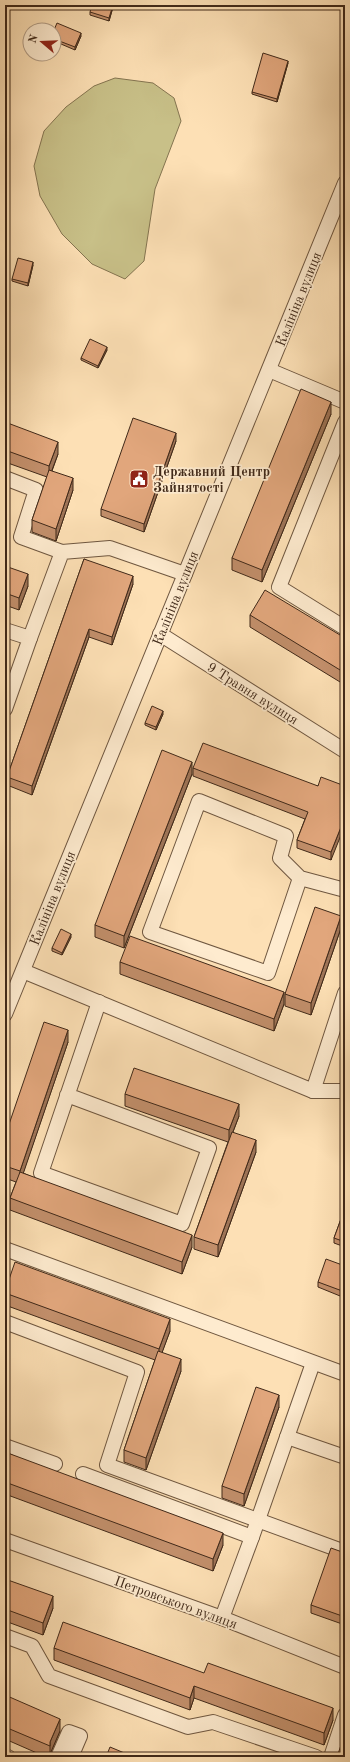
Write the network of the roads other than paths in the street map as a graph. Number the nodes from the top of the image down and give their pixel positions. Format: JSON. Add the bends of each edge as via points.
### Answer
{"nodes":[{"id":1,"x":345,"y":183,"type":"edge"},
{"id":2,"x":269,"y":370,"type":"junction"},
{"id":3,"x":345,"y":402,"type":"edge"},
{"id":4,"x":345,"y":422,"type":"edge"},
{"id":5,"x":5,"y":478,"type":"edge"},
{"id":6,"x":62,"y":552,"type":"junction"},
{"id":7,"x":185,"y":574,"type":"junction"},
{"id":8,"x":345,"y":628,"type":"edge"},
{"id":9,"x":5,"y":630,"type":"edge"},
{"id":10,"x":160,"y":634,"type":"junction"},
{"id":11,"x":30,"y":638,"type":"junction"},
{"id":12,"x":5,"y":709,"type":"edge"},
{"id":13,"x":345,"y":751,"type":"edge"},
{"id":14,"x":300,"y":878,"type":"junction"},
{"id":15,"x":345,"y":890,"type":"edge"},
{"id":16,"x":23,"y":971,"type":"junction"},
{"id":17,"x":345,"y":993,"type":"edge"},
{"id":18,"x":99,"y":1002,"type":"junction"},
{"id":19,"x":6,"y":1009,"type":"edge"},
{"id":20,"x":313,"y":1091,"type":"junction"},
{"id":21,"x":345,"y":1091,"type":"edge"},
{"id":22,"x":67,"y":1095,"type":"junction"},
{"id":23,"x":5,"y":1249,"type":"edge"},
{"id":24,"x":5,"y":1322,"type":"edge"},
{"id":25,"x":313,"y":1363,"type":"junction"},
{"id":26,"x":345,"y":1374,"type":"edge"},
{"id":27,"x":287,"y":1437,"type":"junction"},
{"id":28,"x":5,"y":1446,"type":"edge"},
{"id":29,"x":345,"y":1458,"type":"edge"},
{"id":30,"x":55,"y":1464,"type":"dead end"},
{"id":31,"x":83,"y":1474,"type":"dead end"},
{"id":32,"x":258,"y":1521,"type":"junction"},
{"id":33,"x":252,"y":1537,"type":"junction"},
{"id":34,"x":5,"y":1540,"type":"edge"},
{"id":35,"x":345,"y":1552,"type":"edge"},
{"id":36,"x":222,"y":1618,"type":"junction"},
{"id":37,"x":5,"y":1636,"type":"edge"},
{"id":38,"x":345,"y":1667,"type":"edge"},
{"id":39,"x":345,"y":1715,"type":"edge"},
{"id":40,"x":5,"y":1756,"type":"edge"},
{"id":41,"x":8,"y":1757,"type":"edge"},
{"id":42,"x":58,"y":1757,"type":"edge"},
{"id":43,"x":71,"y":1757,"type":"edge"},
{"id":44,"x":316,"y":1757,"type":"edge"},
{"id":45,"x":331,"y":1757,"type":"edge"}],
"edges":[{"from":1,"to":2,"type":"street","name":"Калініна вулиця"},
{"from":2,"to":3,"type":"street"},
{"from":2,"to":7,"type":"street","name":"Калініна вулиця"},
{"from":4,"to":8,"type":"street","via":[[279,587]]},
{"from":5,"to":6,"type":"street","via":[[36,490],[21,537]]},
{"from":6,"to":7,"type":"street","via":[[110,548]]},
{"from":6,"to":11,"type":"street"},
{"from":7,"to":10,"type":"street","name":"Калініна вулиця"},
{"from":9,"to":11,"type":"street"},
{"from":10,"to":13,"type":"street","name":"9 Травня вулиця"},
{"from":10,"to":16,"type":"street","name":"Калініна вулиця"},
{"from":11,"to":12,"type":"street"},
{"from":14,"to":14,"type":"street","via":[[268,973],[150,932],[199,801],[286,836],[280,858]]},
{"from":14,"to":15,"type":"street"},
{"from":16,"to":18,"type":"street"},
{"from":16,"to":19,"type":"street","name":"Калініна вулиця"},
{"from":17,"to":20,"type":"street"},
{"from":18,"to":20,"type":"street"},
{"from":18,"to":22,"type":"street"},
{"from":20,"to":21,"type":"street"},
{"from":22,"to":22,"type":"street","via":[[41,1174],[182,1224],[209,1148]]},
{"from":23,"to":25,"type":"street"},
{"from":24,"to":32,"type":"street","via":[[137,1372],[107,1465]]},
{"from":25,"to":26,"type":"street"},
{"from":25,"to":27,"type":"street"},
{"from":27,"to":29,"type":"street"},
{"from":27,"to":32,"type":"street"},
{"from":28,"to":30,"type":"street"},
{"from":31,"to":33,"type":"street"},
{"from":32,"to":33,"type":"street"},
{"from":32,"to":35,"type":"street"},
{"from":33,"to":36,"type":"street"},
{"from":34,"to":36,"type":"street","name":"Петровського вулиця"},
{"from":36,"to":38,"type":"street","name":"Петровського вулиця"},
{"from":37,"to":44,"type":"street","via":[[32,1646],[49,1676],[188,1727],[213,1722]]},
{"from":39,"to":45,"type":"street"},
{"from":40,"to":41,"type":"street"},
{"from":42,"to":43,"type":"street","via":[[69,1732],[80,1736]]}]}
